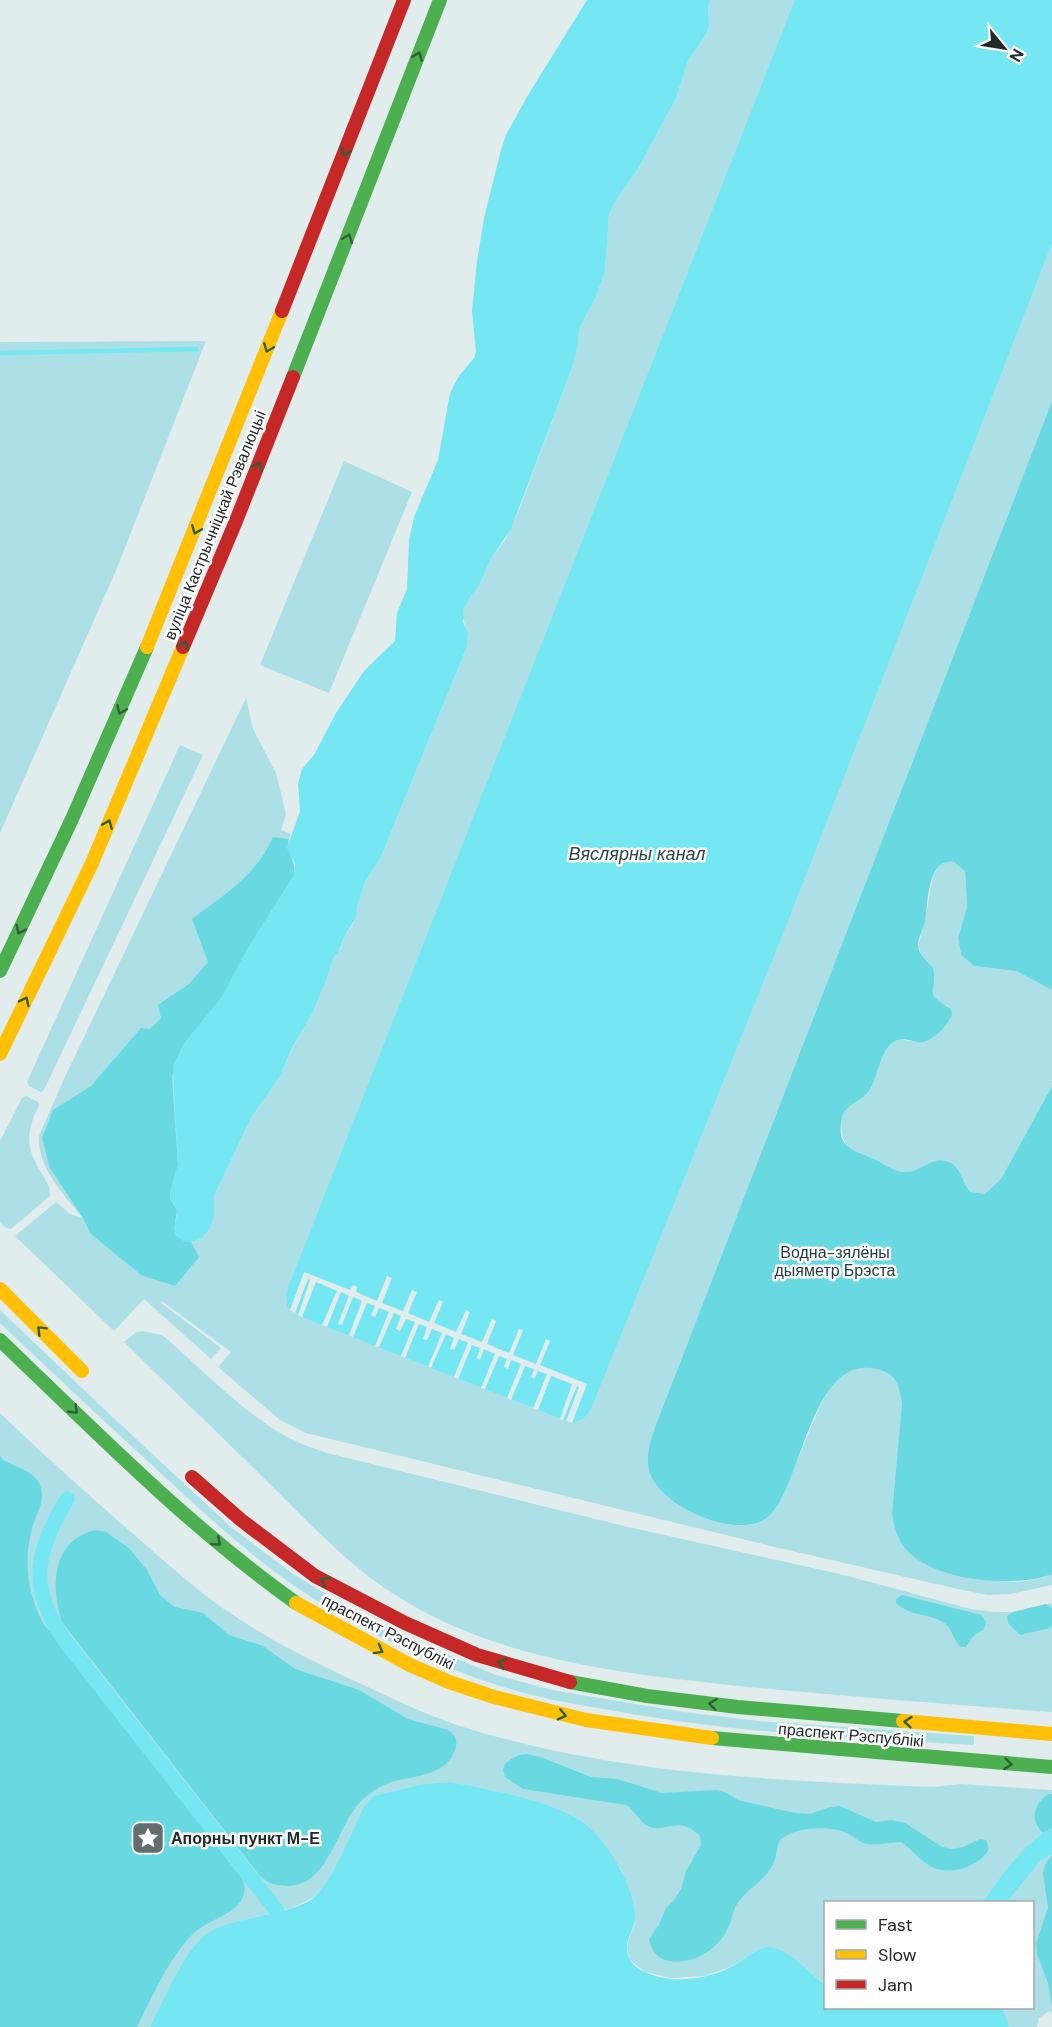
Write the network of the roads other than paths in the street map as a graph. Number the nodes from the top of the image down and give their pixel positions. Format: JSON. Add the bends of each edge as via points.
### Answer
{"nodes":[{"id":1,"x":404,"y":0,"type":"edge"},
{"id":2,"x":440,"y":0,"type":"edge"},
{"id":3,"x":320,"y":261,"type":"junction"},
{"id":4,"x":295,"y":325,"type":"junction"},
{"id":5,"x":0,"y":971,"type":"edge"},
{"id":6,"x":0,"y":1054,"type":"edge"},
{"id":7,"x":0,"y":1288,"type":"edge"},
{"id":8,"x":0,"y":1340,"type":"edge"},
{"id":9,"x":82,"y":1371,"type":"dead end"},
{"id":10,"x":192,"y":1477,"type":"dead end"},
{"id":11,"x":1052,"y":1734,"type":"edge"},
{"id":12,"x":1052,"y":1767,"type":"edge"}],
"edges":[{"from":1,"to":3,"type":"highway","name":"вуліца Кастрычніцкай Рэвалюцыі","one_way":true},
{"from":3,"to":2,"type":"highway","name":"вуліца Кастрычніцкай Рэвалюцыі","one_way":true},
{"from":3,"to":4,"type":"highway","name":"вуліца Кастрычніцкай Рэвалюцыі"},
{"from":3,"to":4,"type":"highway","name":"вуліца Кастрычніцкай Рэвалюцыі"},
{"from":4,"to":5,"type":"highway","name":"вуліца Кастрычніцкай Рэвалюцыі","one_way":true,"via":[[194,536],[109,739]]},
{"from":6,"to":4,"type":"highway","name":"вуліца Кастрычніцкай Рэвалюцыі","one_way":true,"via":[[96,852],[236,521]]},
{"from":9,"to":7,"type":"highway","one_way":true},
{"from":8,"to":12,"type":"highway","name":"праспект Рэспублікі","one_way":true,"via":[[166,1498],[233,1556],[298,1604],[392,1657],[446,1681],[512,1704],[658,1733]]},
{"from":11,"to":10,"type":"highway","name":"праспект Рэспублікі","one_way":true,"via":[[738,1707],[556,1679],[477,1655],[315,1576]]}]}
